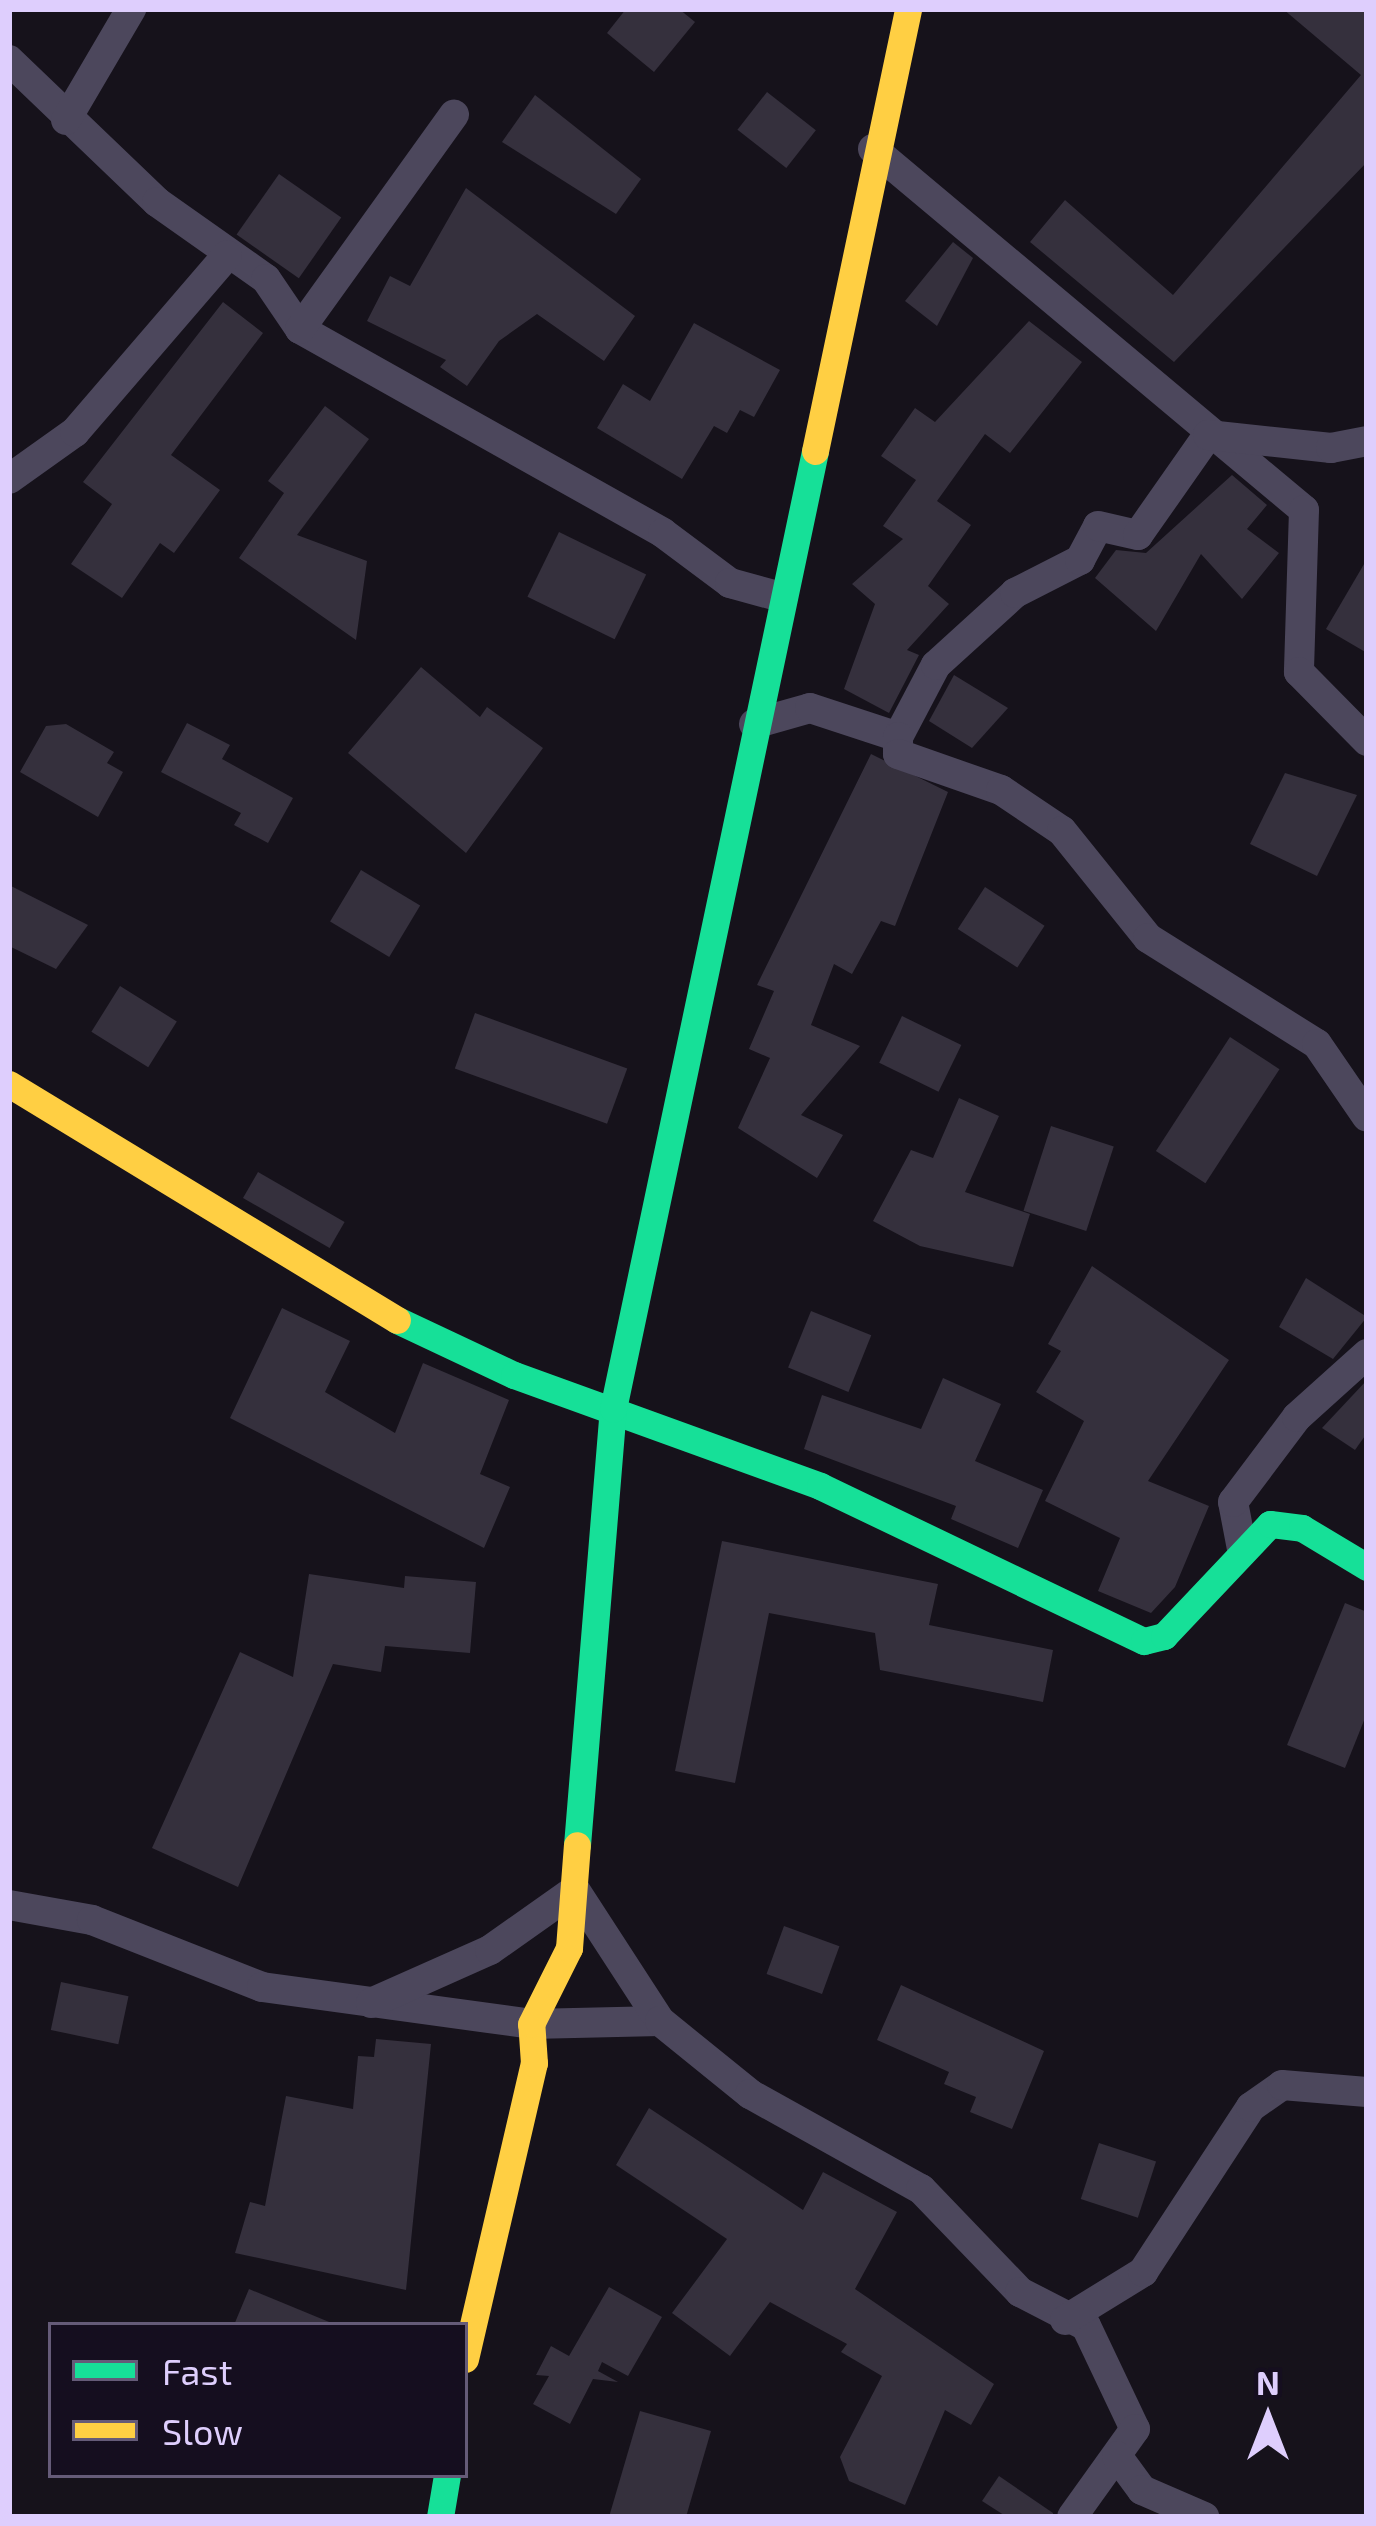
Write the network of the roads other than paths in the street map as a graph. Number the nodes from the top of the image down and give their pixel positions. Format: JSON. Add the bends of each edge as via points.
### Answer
{"nodes":[{"id":1,"x":131,"y":9,"type":"edge"},
{"id":2,"x":908,"y":9,"type":"edge"},
{"id":3,"x":9,"y":60,"type":"edge"},
{"id":4,"x":454,"y":115,"type":"dead end"},
{"id":5,"x":66,"y":120,"type":"junction"},
{"id":6,"x":873,"y":149,"type":"junction"},
{"id":7,"x":227,"y":255,"type":"junction"},
{"id":8,"x":300,"y":329,"type":"junction"},
{"id":9,"x":1208,"y":435,"type":"junction"},
{"id":10,"x":1367,"y":441,"type":"edge"},
{"id":11,"x":9,"y":479,"type":"edge"},
{"id":12,"x":781,"y":597,"type":"junction"},
{"id":13,"x":754,"y":724,"type":"junction"},
{"id":14,"x":898,"y":737,"type":"junction"},
{"id":15,"x":1367,"y":741,"type":"edge"},
{"id":16,"x":9,"y":1084,"type":"edge"},
{"id":17,"x":1367,"y":1117,"type":"edge"},
{"id":18,"x":1367,"y":1354,"type":"edge"},
{"id":19,"x":613,"y":1409,"type":"junction"},
{"id":20,"x":1242,"y":1549,"type":"junction"},
{"id":21,"x":1367,"y":1567,"type":"edge"},
{"id":22,"x":575,"y":1890,"type":"junction"},
{"id":23,"x":9,"y":1905,"type":"edge"},
{"id":24,"x":371,"y":2003,"type":"junction"},
{"id":25,"x":660,"y":2021,"type":"junction"},
{"id":26,"x":530,"y":2024,"type":"junction"},
{"id":27,"x":1367,"y":2092,"type":"edge"},
{"id":28,"x":1065,"y":2320,"type":"junction"},
{"id":29,"x":468,"y":2347,"type":"edge"},
{"id":30,"x":1117,"y":2456,"type":"junction"},
{"id":31,"x":446,"y":2478,"type":"edge"},
{"id":32,"x":440,"y":2517,"type":"edge"},
{"id":33,"x":1072,"y":2517,"type":"edge"},
{"id":34,"x":1204,"y":2517,"type":"edge"}],
"edges":[{"from":1,"to":5,"type":"street"},
{"from":2,"to":6,"type":"street"},
{"from":3,"to":5,"type":"street"},
{"from":4,"to":8,"type":"street"},
{"from":5,"to":7,"type":"street"},
{"from":6,"to":9,"type":"street","via":[[1143,365]]},
{"from":6,"to":12,"type":"street"},
{"from":7,"to":8,"type":"street","via":[[266,279]]},
{"from":7,"to":11,"type":"street","via":[[75,432]]},
{"from":8,"to":12,"type":"street","via":[[663,533],[730,583]]},
{"from":9,"to":10,"type":"street","via":[[1331,448]]},
{"from":9,"to":14,"type":"street","via":[[1138,535],[1098,526],[1080,560],[1015,593],[936,665]]},
{"from":9,"to":15,"type":"street","via":[[1269,472],[1304,510],[1300,672]]},
{"from":12,"to":13,"type":"street"},
{"from":13,"to":14,"type":"street","via":[[810,708]]},
{"from":13,"to":19,"type":"street"},
{"from":14,"to":17,"type":"street","via":[[898,754],[1001,790],[1062,831],[1148,938],[1317,1044]]},
{"from":16,"to":19,"type":"street","via":[[372,1308]]},
{"from":18,"to":20,"type":"street","via":[[1297,1417],[1234,1502]]},
{"from":19,"to":20,"type":"street","via":[[820,1486],[1144,1641],[1164,1636]]},
{"from":19,"to":22,"type":"street"},
{"from":20,"to":21,"type":"street","via":[[1270,1524],[1302,1528]]},
{"from":22,"to":24,"type":"street","via":[[490,1949]]},
{"from":22,"to":25,"type":"street"},
{"from":22,"to":26,"type":"street","via":[[569,1948]]},
{"from":23,"to":24,"type":"street","via":[[92,1920],[237,1980]]},
{"from":24,"to":26,"type":"street"},
{"from":25,"to":26,"type":"street"},
{"from":25,"to":28,"type":"street","via":[[750,2094],[921,2189],[968,2248]]},
{"from":26,"to":29,"type":"street","via":[[534,2063]]},
{"from":27,"to":28,"type":"street","via":[[1282,2085],[1251,2108],[1143,2272]]},
{"from":28,"to":30,"type":"street","via":[[1086,2326],[1125,2398],[1135,2429]]},
{"from":30,"to":33,"type":"street"},
{"from":30,"to":34,"type":"street","via":[[1142,2490]]},
{"from":31,"to":32,"type":"street"}]}
